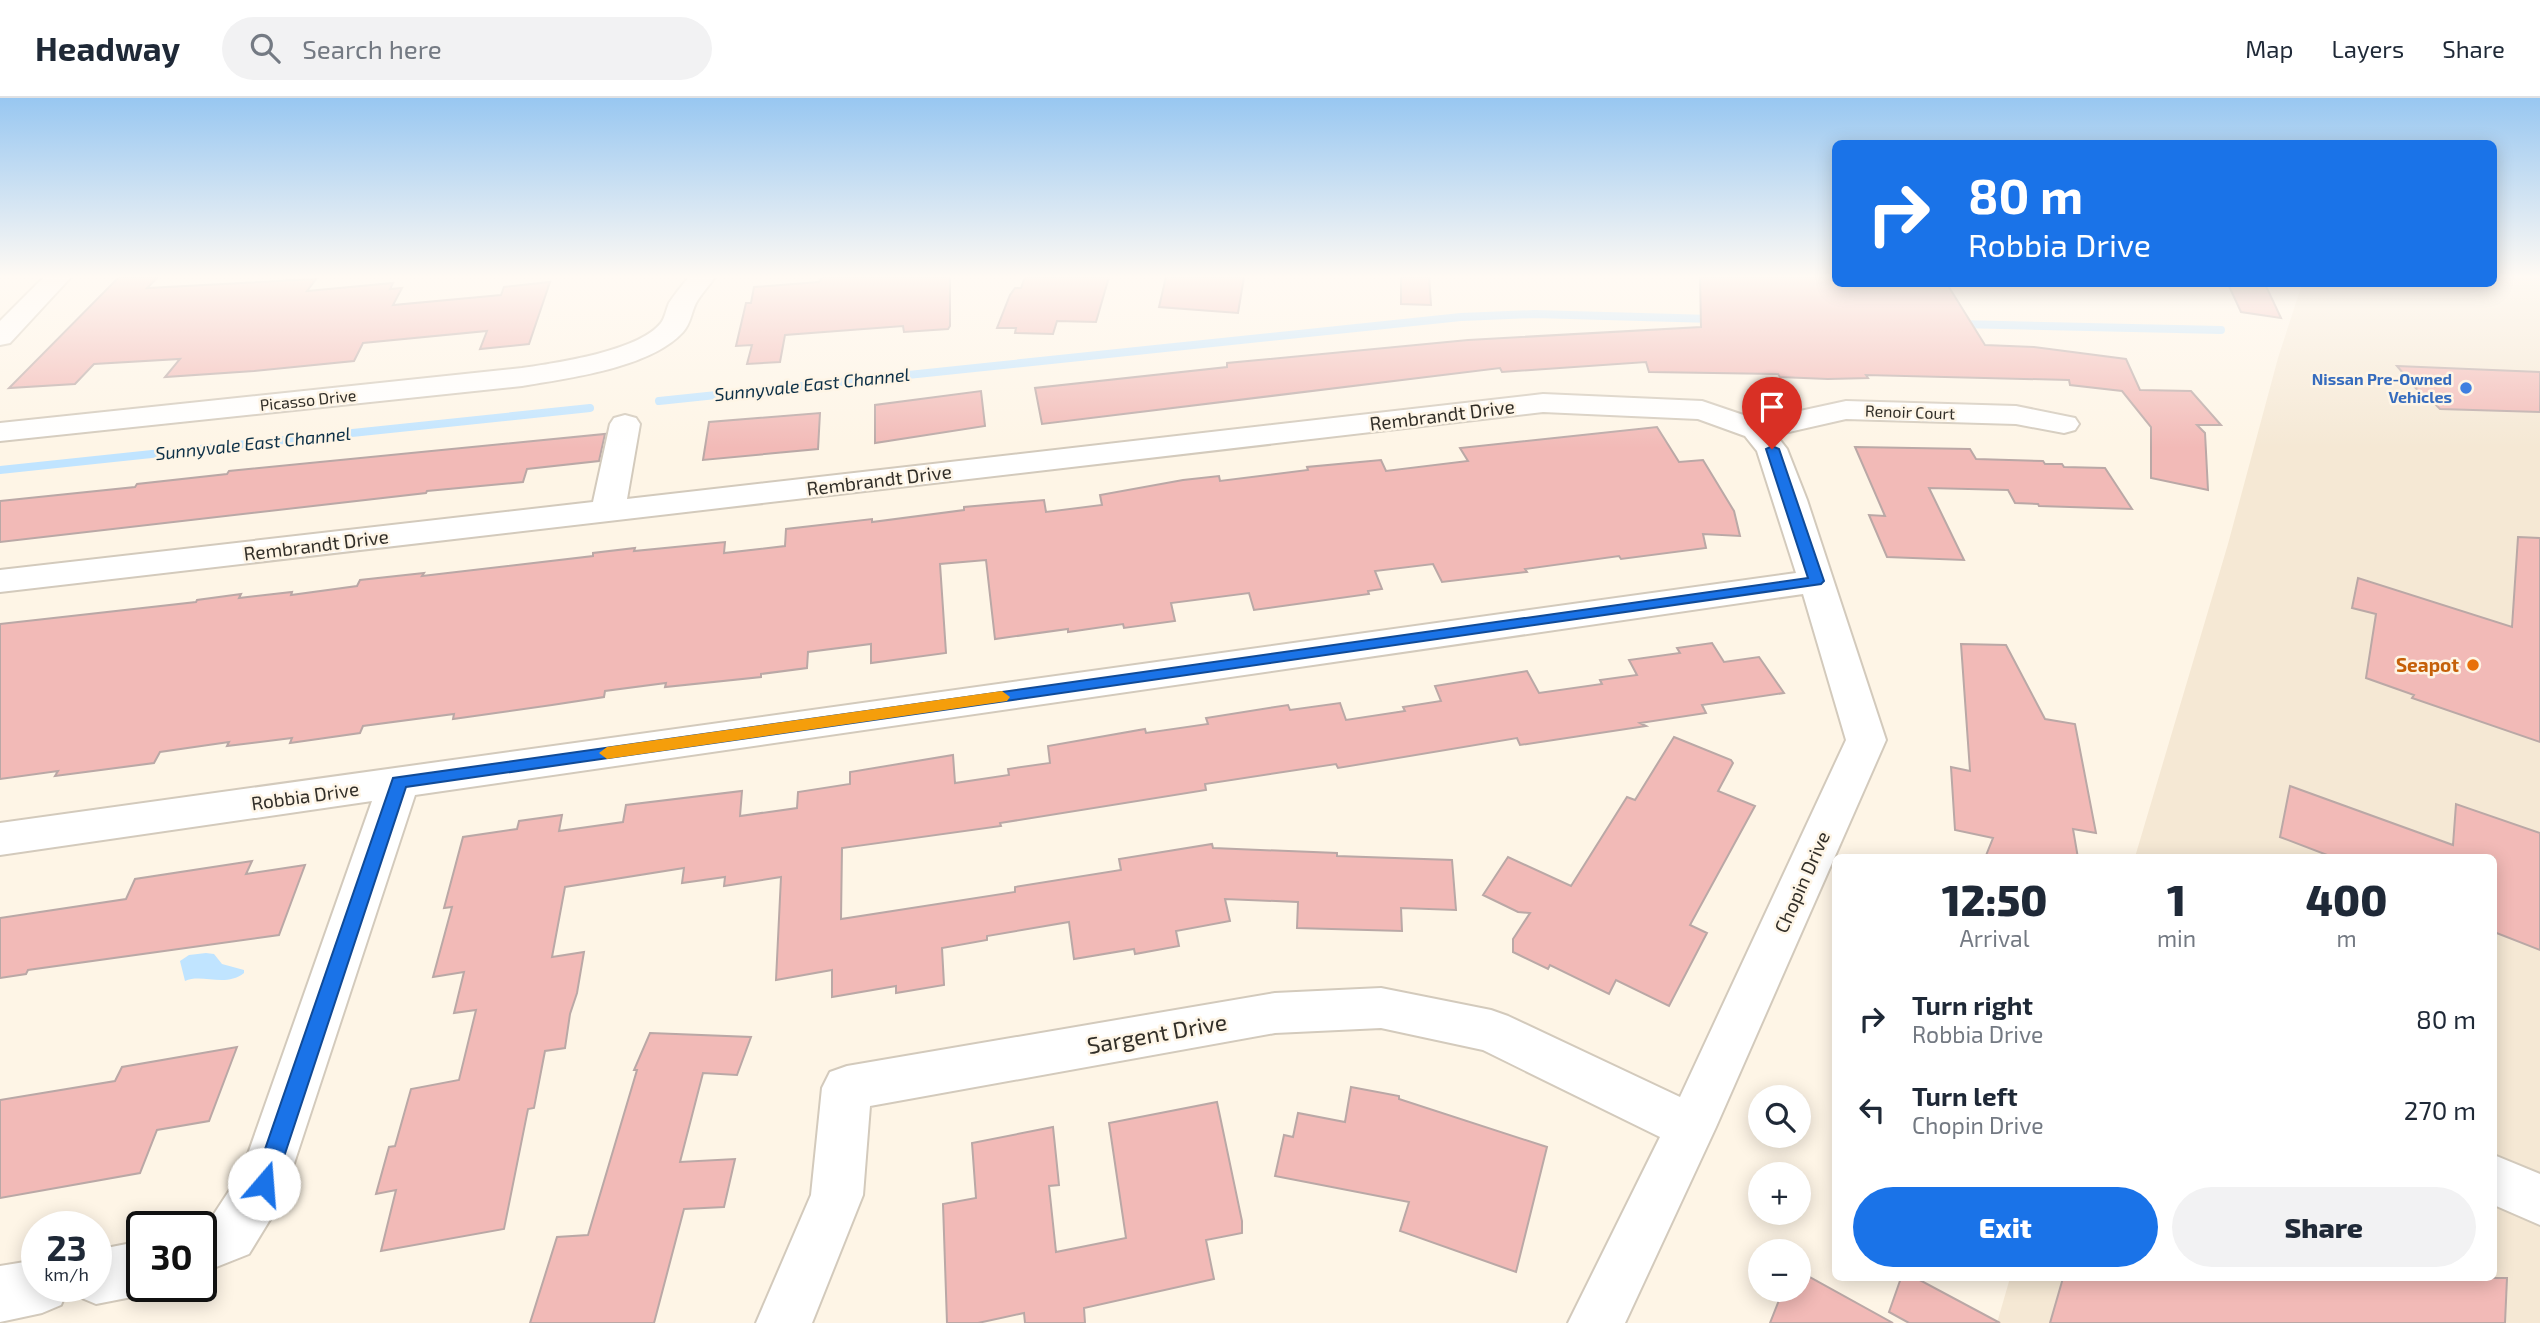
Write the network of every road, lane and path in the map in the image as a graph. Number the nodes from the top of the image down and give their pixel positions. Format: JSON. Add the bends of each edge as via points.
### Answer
{"nodes":[{"id":1,"x":663,"y":334,"type":"edge"},
{"id":2,"x":607,"y":353,"type":"junction"},
{"id":3,"x":0,"y":413,"type":"edge"},
{"id":4,"x":625,"y":424,"type":"dead end"},
{"id":5,"x":2064,"y":424,"type":"dead end"},
{"id":6,"x":1756,"y":430,"type":"junction"},
{"id":7,"x":0,"y":432,"type":"edge"},
{"id":8,"x":608,"y":511,"type":"junction"},
{"id":9,"x":0,"y":581,"type":"edge"},
{"id":10,"x":1816,"y":581,"type":"junction"},
{"id":11,"x":399,"y":782,"type":"junction"},
{"id":12,"x":0,"y":839,"type":"edge"},
{"id":13,"x":1691,"y":1126,"type":"junction"},
{"id":14,"x":2497,"y":1180,"type":"edge"},
{"id":15,"x":2540,"y":1200,"type":"edge"},
{"id":16,"x":217,"y":1241,"type":"edge"},
{"id":17,"x":21,"y":1290,"type":"edge"},
{"id":18,"x":0,"y":1294,"type":"edge"},
{"id":19,"x":784,"y":1323,"type":"edge"},
{"id":20,"x":1596,"y":1323,"type":"edge"}],
"edges":[{"from":1,"to":2,"type":"street"},
{"from":2,"to":3,"type":"street","name":"Picasso Drive"},
{"from":2,"to":7,"type":"street","name":"Picasso Drive","via":[[522,377]]},
{"from":4,"to":8,"type":"street"},
{"from":5,"to":6,"type":"street","name":"Renoir Court","via":[[2017,415],[1846,410]]},
{"from":6,"to":8,"type":"street","name":"Rembrandt Drive","via":[[1702,410],[1543,403]]},
{"from":6,"to":10,"type":"street","name":"Chopin Drive","via":[[1772,449]]},
{"from":8,"to":9,"type":"street","name":"Rembrandt Drive"},
{"from":10,"to":11,"type":"street","name":"Robbia Drive"},
{"from":10,"to":13,"type":"street","name":"Chopin Drive","via":[[1866,740]]},
{"from":11,"to":12,"type":"street","name":"Robbia Drive"},
{"from":11,"to":16,"type":"street","via":[[264,1184],[230,1236]]},
{"from":13,"to":19,"type":"street","name":"Sargent Drive","via":[[1491,1031],[1381,1008],[1275,1013],[847,1088],[837,1195]]},
{"from":13,"to":20,"type":"street","name":"Chopin Drive"},
{"from":14,"to":15,"type":"street"},
{"from":17,"to":18,"type":"street"}]}
